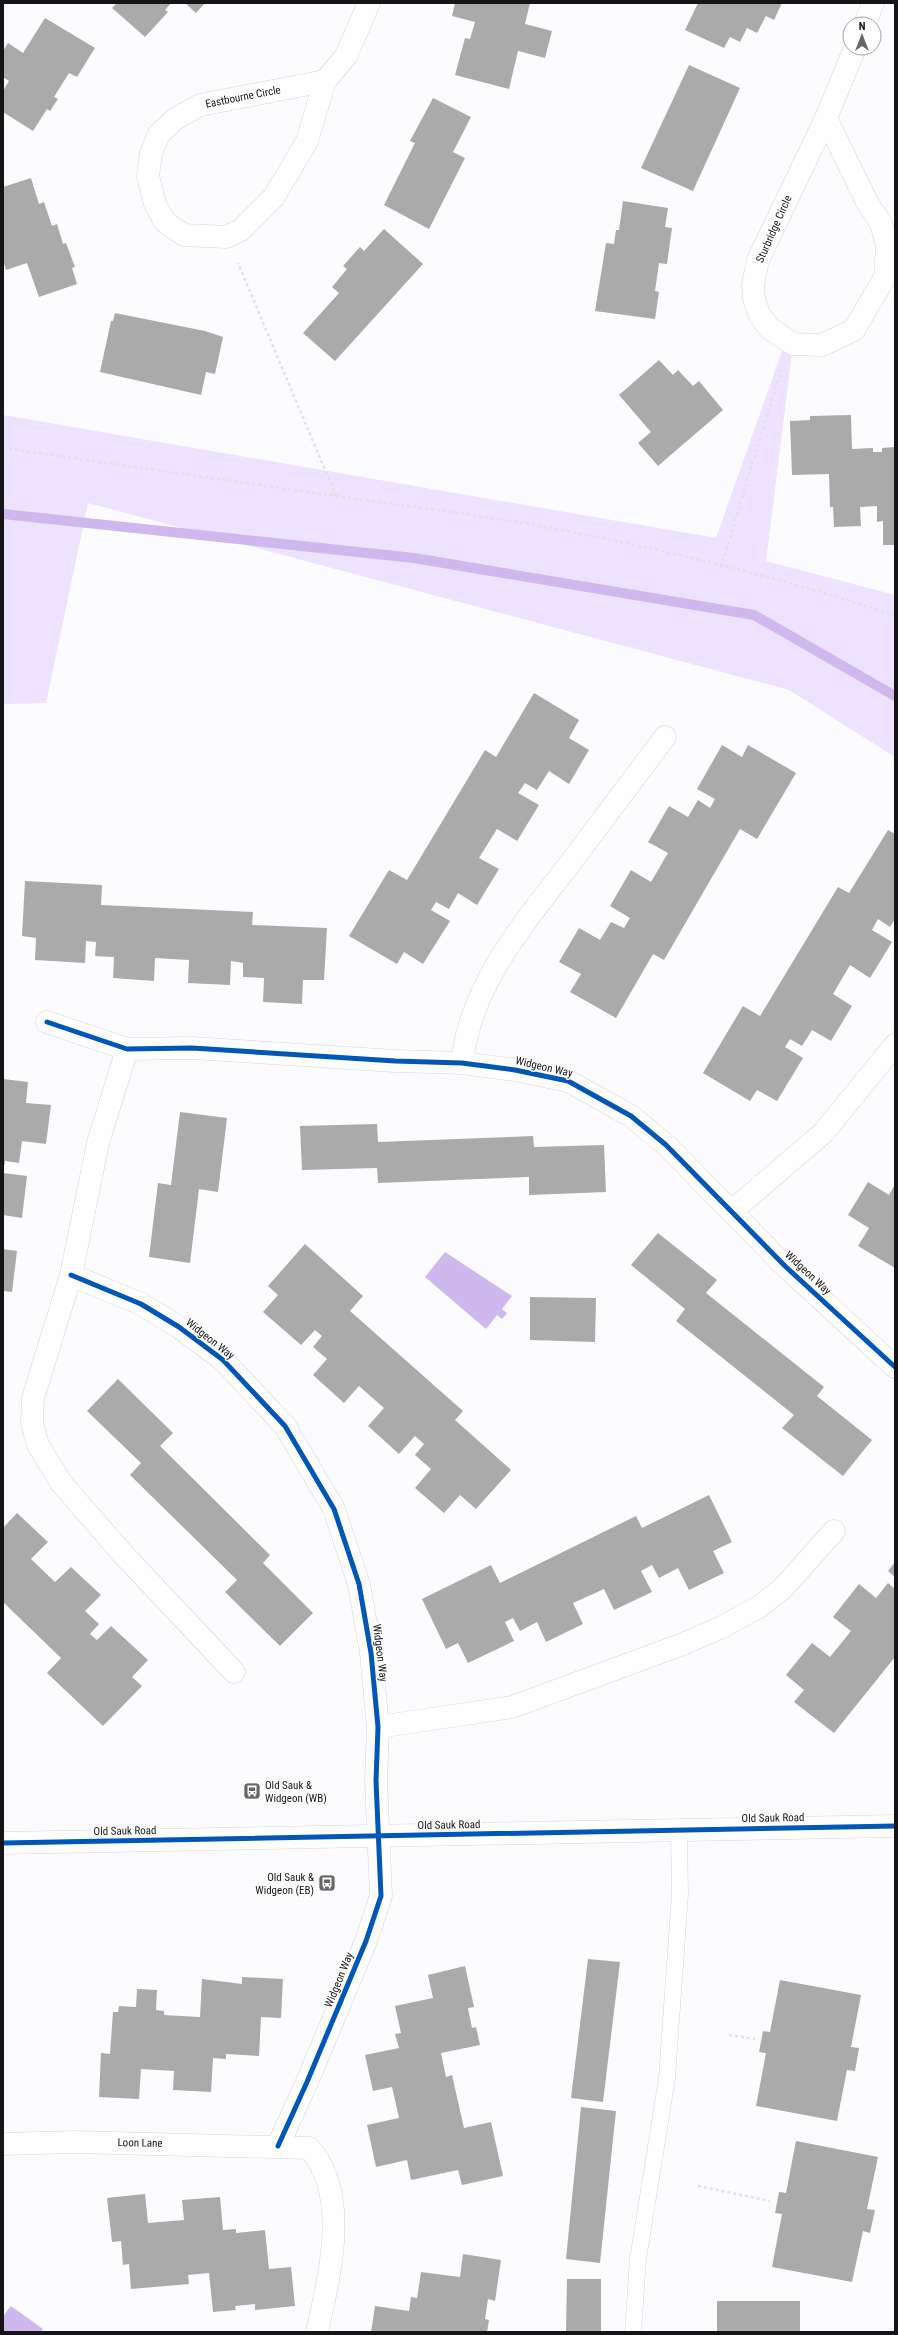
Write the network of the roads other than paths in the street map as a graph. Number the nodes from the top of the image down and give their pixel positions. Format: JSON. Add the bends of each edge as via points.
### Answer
{"nodes":[{"id":1,"x":369,"y":3,"type":"edge"},
{"id":2,"x":874,"y":3,"type":"edge"},
{"id":3,"x":868,"y":16,"type":"edge"},
{"id":4,"x":852,"y":56,"type":"edge"},
{"id":5,"x":325,"y":81,"type":"junction"},
{"id":6,"x":826,"y":118,"type":"junction"},
{"id":7,"x":665,"y":737,"type":"dead end"},
{"id":8,"x":47,"y":1022,"type":"dead end"},
{"id":9,"x":895,"y":1045,"type":"edge"},
{"id":10,"x":127,"y":1049,"type":"junction"},
{"id":11,"x":462,"y":1064,"type":"junction"},
{"id":12,"x":732,"y":1211,"type":"junction"},
{"id":13,"x":71,"y":1275,"type":"junction"},
{"id":14,"x":895,"y":1368,"type":"edge"},
{"id":15,"x":834,"y":1531,"type":"dead end"},
{"id":16,"x":234,"y":1672,"type":"dead end"},
{"id":17,"x":378,"y":1726,"type":"junction"},
{"id":18,"x":895,"y":1826,"type":"edge"},
{"id":19,"x":679,"y":1830,"type":"junction"},
{"id":20,"x":378,"y":1836,"type":"junction"},
{"id":21,"x":3,"y":1844,"type":"edge"},
{"id":22,"x":3,"y":2144,"type":"edge"},
{"id":23,"x":278,"y":2146,"type":"junction"},
{"id":24,"x":316,"y":2332,"type":"edge"},
{"id":25,"x":633,"y":2332,"type":"edge"}],
"edges":[{"from":1,"to":5,"type":"street","via":[[346,56]]},
{"from":2,"to":3,"type":"street"},
{"from":4,"to":6,"type":"street","name":"Sturbridge Circle"},
{"from":5,"to":5,"type":"street","name":"Eastbourne Circle","via":[[308,141],[274,197],[241,230],[226,237],[184,235],[165,222],[155,204],[148,176],[151,153],[159,134],[175,118],[200,105]]},
{"from":6,"to":6,"type":"street","name":"Sturbridge Circle","via":[[868,204],[881,224],[887,246],[885,277],[854,330],[822,345],[789,343],[769,328],[759,314],[754,300],[753,285],[758,260]]},
{"from":7,"to":11,"type":"street","via":[[491,972],[465,1038]]},
{"from":8,"to":10,"type":"street","name":"Widgeon Way"},
{"from":9,"to":12,"type":"street","via":[[823,1133]]},
{"from":10,"to":11,"type":"street","name":"Widgeon Way","via":[[192,1048]]},
{"from":10,"to":13,"type":"street","via":[[98,1143]]},
{"from":11,"to":12,"type":"street","name":"Widgeon Way","via":[[568,1080],[631,1116],[666,1145]]},
{"from":12,"to":14,"type":"street","name":"Widgeon Way","via":[[786,1266]]},
{"from":13,"to":16,"type":"street","via":[[33,1398],[32,1422],[38,1445],[62,1484],[122,1553]]},
{"from":13,"to":17,"type":"street","name":"Widgeon Way","via":[[141,1304],[179,1327],[223,1360],[285,1426],[334,1509],[359,1584],[371,1653]]},
{"from":15,"to":17,"type":"street","via":[[797,1574],[759,1607],[683,1644],[512,1707]]},
{"from":17,"to":20,"type":"street","name":"Widgeon Way"},
{"from":18,"to":19,"type":"street","name":"Old Sauk Road"},
{"from":19,"to":20,"type":"street","name":"Old Sauk Road"},
{"from":19,"to":25,"type":"lane","via":[[680,1894],[667,2078],[638,2259]]},
{"from":20,"to":21,"type":"street","name":"Old Sauk Road"},
{"from":20,"to":23,"type":"street","name":"Widgeon Way","via":[[381,1896],[363,1948],[308,2082]]},
{"from":22,"to":23,"type":"street","name":"Loon Lane","via":[[72,2142]]},
{"from":23,"to":24,"type":"street","via":[[309,2148],[320,2160],[332,2200],[331,2270]]}]}
